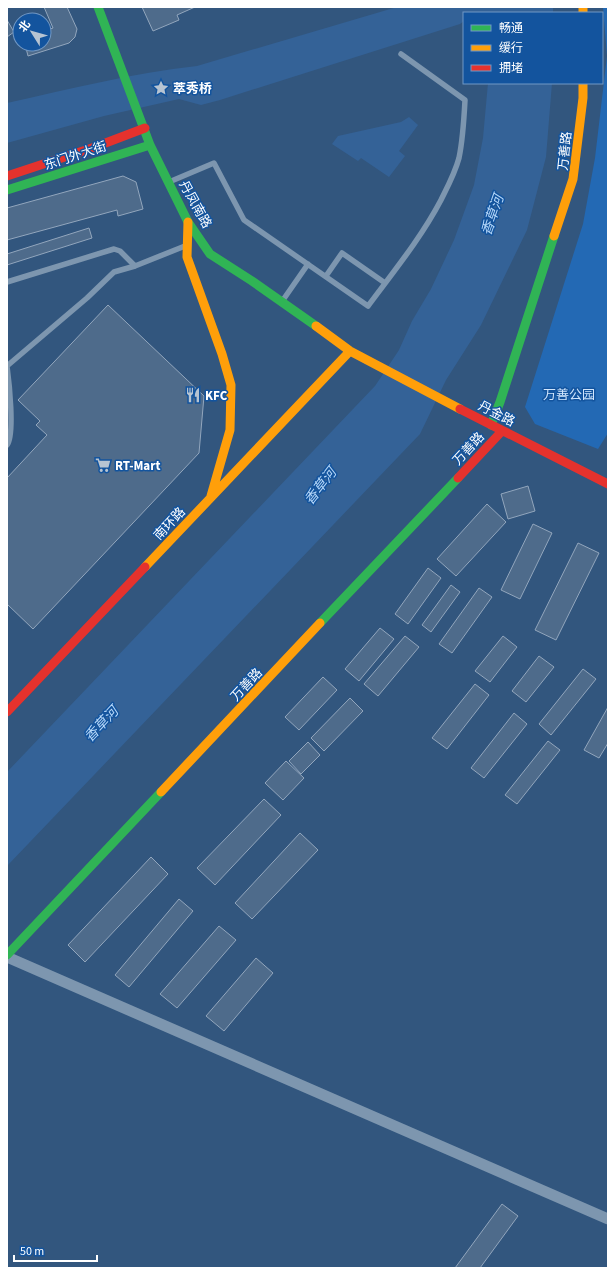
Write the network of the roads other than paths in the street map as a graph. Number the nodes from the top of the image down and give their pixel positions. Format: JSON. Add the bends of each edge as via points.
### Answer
{"nodes":[{"id":1,"x":98,"y":7,"type":"edge"},
{"id":2,"x":400,"y":54,"type":"dead end"},
{"id":3,"x":583,"y":84,"type":"edge"},
{"id":4,"x":144,"y":128,"type":"junction"},
{"id":5,"x":150,"y":145,"type":"junction"},
{"id":6,"x":7,"y":176,"type":"edge"},
{"id":7,"x":169,"y":183,"type":"junction"},
{"id":8,"x":7,"y":190,"type":"edge"},
{"id":9,"x":188,"y":222,"type":"junction"},
{"id":10,"x":201,"y":240,"type":"junction"},
{"id":11,"x":187,"y":245,"type":"junction"},
{"id":12,"x":308,"y":264,"type":"junction"},
{"id":13,"x":135,"y":266,"type":"junction"},
{"id":14,"x":326,"y":276,"type":"junction"},
{"id":15,"x":7,"y":282,"type":"edge"},
{"id":16,"x":384,"y":283,"type":"junction"},
{"id":17,"x":281,"y":302,"type":"junction"},
{"id":18,"x":350,"y":351,"type":"junction"},
{"id":19,"x":375,"y":365,"type":"joint"},
{"id":20,"x":7,"y":366,"type":"edge"},
{"id":21,"x":491,"y":425,"type":"junction"},
{"id":22,"x":502,"y":431,"type":"junction"},
{"id":23,"x":7,"y":445,"type":"edge"},
{"id":24,"x":608,"y":484,"type":"edge"},
{"id":25,"x":210,"y":498,"type":"junction"},
{"id":26,"x":7,"y":712,"type":"edge"},
{"id":27,"x":7,"y":956,"type":"edge"},
{"id":28,"x":608,"y":1219,"type":"edge"}],
"edges":[{"from":1,"to":4,"type":"main road","name":"丹凤南路"},
{"from":2,"to":16,"type":"lane","via":[[465,100],[463,135],[459,159],[451,182],[432,218]]},
{"from":3,"to":21,"type":"main road","name":"万善路","via":[[573,180]]},
{"from":4,"to":5,"type":"main road","name":"丹凤南路"},
{"from":4,"to":6,"type":"main road","name":"东门外大街"},
{"from":5,"to":7,"type":"main road","name":"丹凤南路"},
{"from":5,"to":8,"type":"main road","name":"东门外大街"},
{"from":7,"to":9,"type":"main road","name":"丹凤南路"},
{"from":7,"to":12,"type":"lane","via":[[214,163],[244,220]]},
{"from":9,"to":10,"type":"main road","name":"丹凤南路"},
{"from":9,"to":11,"type":"main road"},
{"from":10,"to":11,"type":"lane"},
{"from":10,"to":17,"type":"main road","name":"丹凤南路","via":[[210,254]]},
{"from":11,"to":13,"type":"lane"},
{"from":11,"to":25,"type":"main road","via":[[187,257],[231,385],[230,430]]},
{"from":12,"to":14,"type":"lane"},
{"from":12,"to":17,"type":"lane"},
{"from":13,"to":15,"type":"lane","via":[[120,251],[114,249]]},
{"from":13,"to":20,"type":"lane","via":[[114,272]]},
{"from":14,"to":16,"type":"lane","via":[[368,306]]},
{"from":14,"to":16,"type":"lane","via":[[342,253]]},
{"from":17,"to":18,"type":"main road","name":"丹凤南路"},
{"from":18,"to":19,"type":"main road","name":"丹凤南路"},
{"from":18,"to":25,"type":"main road","name":"南环路"},
{"from":19,"to":21,"type":"main road","name":"丹金路"},
{"from":20,"to":23,"type":"lane","via":[[10,428]]},
{"from":21,"to":22,"type":"main road","name":"丹金路"},
{"from":22,"to":24,"type":"main road","name":"丹金路"},
{"from":22,"to":27,"type":"main road","name":"万善路"},
{"from":25,"to":26,"type":"main road","name":"南环路"},
{"from":27,"to":28,"type":"street"}]}
